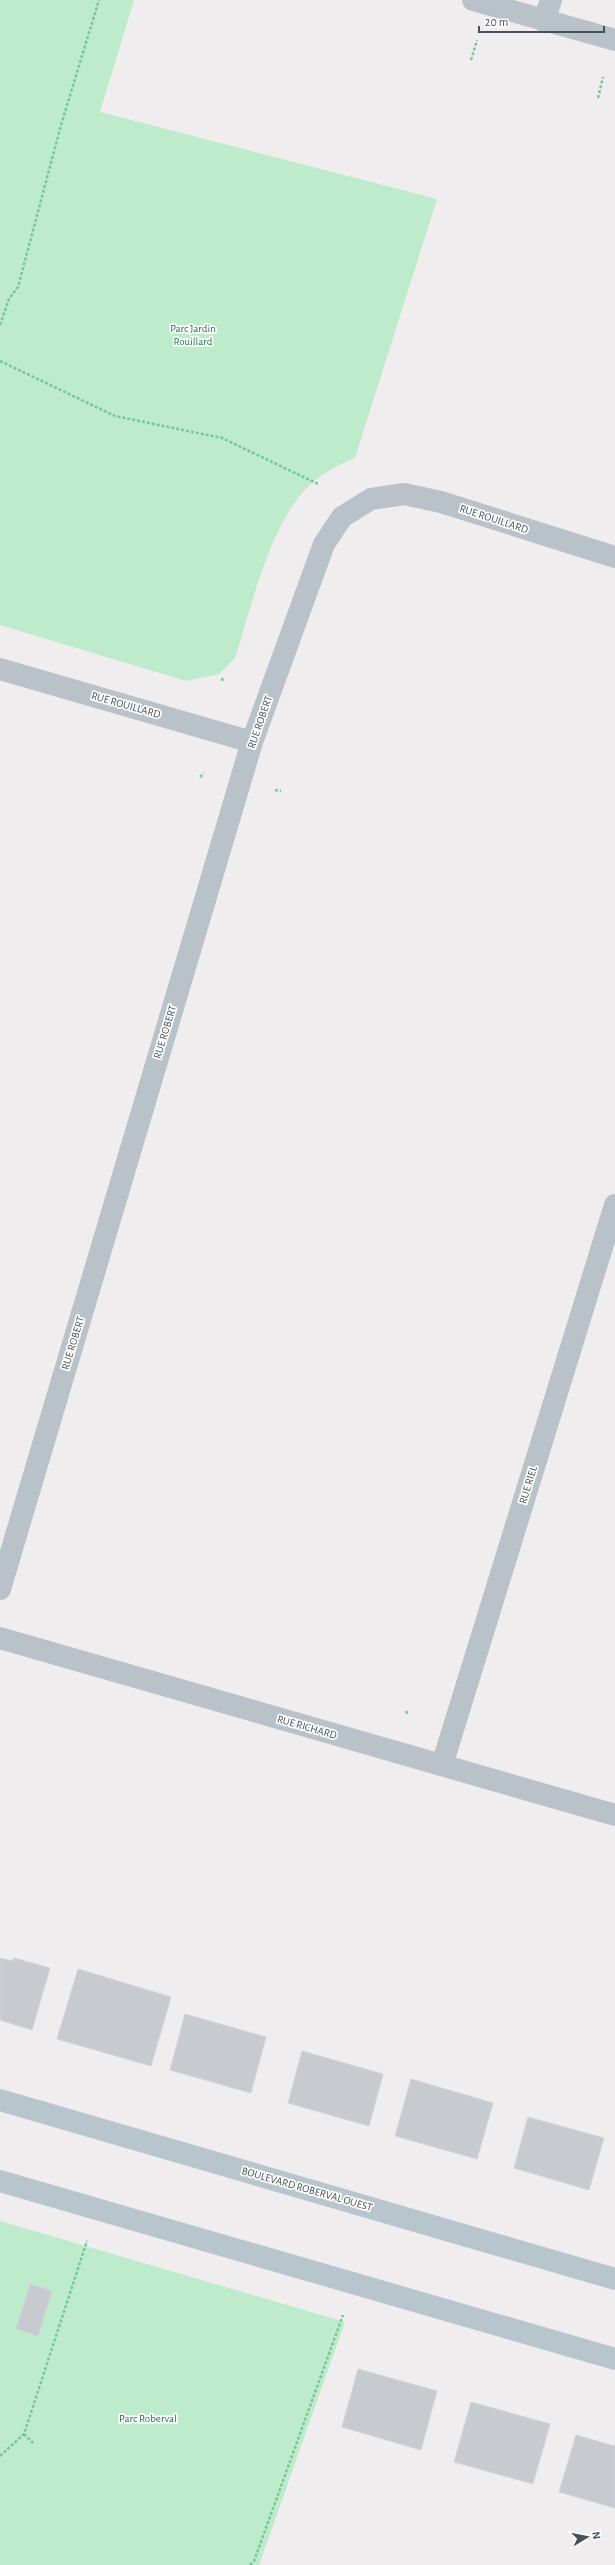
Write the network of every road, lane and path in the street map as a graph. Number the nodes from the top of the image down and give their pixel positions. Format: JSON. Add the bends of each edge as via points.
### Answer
{"nodes":[{"id":1,"x":99,"y":0,"type":"edge"},
{"id":2,"x":473,"y":0,"type":"edge"},
{"id":3,"x":551,"y":0,"type":"edge"},
{"id":4,"x":544,"y":21,"type":"junction"},
{"id":5,"x":477,"y":40,"type":"dead end"},
{"id":6,"x":615,"y":40,"type":"edge"},
{"id":7,"x":471,"y":60,"type":"dead end"},
{"id":8,"x":603,"y":77,"type":"dead end"},
{"id":9,"x":598,"y":98,"type":"dead end"},
{"id":10,"x":0,"y":325,"type":"edge"},
{"id":11,"x":0,"y":361,"type":"edge"},
{"id":12,"x":318,"y":484,"type":"dead end"},
{"id":13,"x":371,"y":499,"type":"joint"},
{"id":14,"x":615,"y":557,"type":"edge"},
{"id":15,"x":0,"y":669,"type":"edge"},
{"id":16,"x":222,"y":678,"type":"dead end"},
{"id":17,"x":223,"y":682,"type":"dead end"},
{"id":18,"x":252,"y":742,"type":"junction"},
{"id":19,"x":204,"y":774,"type":"dead end"},
{"id":20,"x":200,"y":777,"type":"dead end"},
{"id":21,"x":275,"y":790,"type":"dead end"},
{"id":22,"x":281,"y":791,"type":"dead end"},
{"id":23,"x":615,"y":1205,"type":"edge"},
{"id":24,"x":0,"y":1589,"type":"edge"},
{"id":25,"x":0,"y":1638,"type":"edge"},
{"id":26,"x":406,"y":1711,"type":"dead end"},
{"id":27,"x":408,"y":1715,"type":"dead end"},
{"id":28,"x":442,"y":1765,"type":"junction"},
{"id":29,"x":615,"y":1815,"type":"edge"},
{"id":30,"x":0,"y":2100,"type":"edge"},
{"id":31,"x":0,"y":2181,"type":"edge"},
{"id":32,"x":89,"y":2236,"type":"dead end"},
{"id":33,"x":615,"y":2279,"type":"edge"},
{"id":34,"x":345,"y":2309,"type":"dead end"},
{"id":35,"x":615,"y":2359,"type":"edge"},
{"id":36,"x":24,"y":2434,"type":"junction"},
{"id":37,"x":34,"y":2444,"type":"dead end"},
{"id":38,"x":0,"y":2456,"type":"edge"},
{"id":39,"x":250,"y":2565,"type":"edge"}],
"edges":[{"from":1,"to":10,"type":"path","via":[[61,125],[18,287],[9,299]]},
{"from":2,"to":4,"type":"street"},
{"from":3,"to":4,"type":"street"},
{"from":4,"to":6,"type":"street"},
{"from":5,"to":7,"type":"path"},
{"from":8,"to":9,"type":"path"},
{"from":11,"to":12,"type":"path","via":[[115,416],[222,438]]},
{"from":13,"to":14,"type":"street","name":"RUE ROUILLARD","via":[[404,494],[441,502]]},
{"from":13,"to":18,"type":"street","name":"RUE ROBERT","via":[[342,517],[324,544]]},
{"from":15,"to":18,"type":"street","name":"RUE ROUILLARD"},
{"from":16,"to":17,"type":"path"},
{"from":18,"to":24,"type":"street","name":"RUE ROBERT"},
{"from":19,"to":20,"type":"path"},
{"from":21,"to":22,"type":"path"},
{"from":23,"to":28,"type":"street","name":"RUE RIEL"},
{"from":25,"to":28,"type":"street","name":"RUE RICHARD"},
{"from":26,"to":27,"type":"path"},
{"from":28,"to":29,"type":"street","name":"RUE RICHARD"},
{"from":30,"to":33,"type":"street","name":"BOULEVARD ROBERVAL OUEST"},
{"from":31,"to":35,"type":"street"},
{"from":32,"to":36,"type":"path"},
{"from":34,"to":39,"type":"path","via":[[254,2560]]},
{"from":36,"to":37,"type":"path"},
{"from":36,"to":38,"type":"path"}]}
